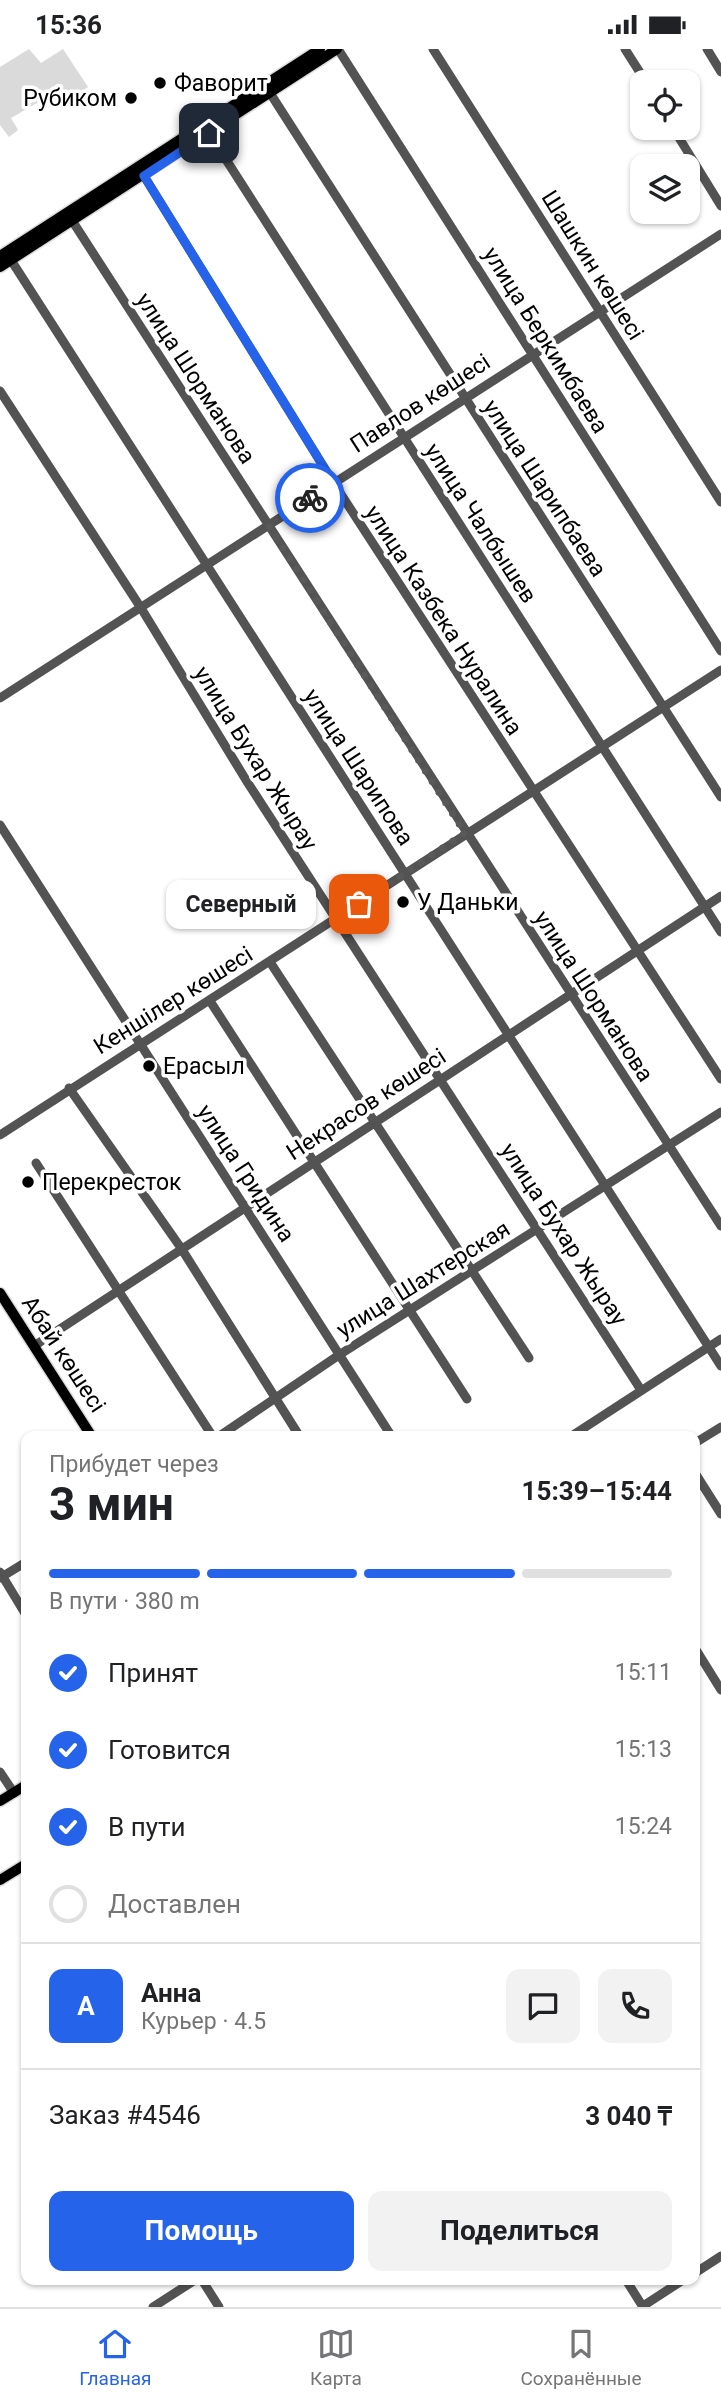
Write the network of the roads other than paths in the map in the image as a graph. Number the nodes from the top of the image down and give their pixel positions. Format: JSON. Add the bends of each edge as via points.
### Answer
{"nodes":[{"id":1,"x":320,"y":49,"type":"edge"},
{"id":2,"x":338,"y":49,"type":"edge"},
{"id":3,"x":433,"y":49,"type":"edge"},
{"id":4,"x":625,"y":49,"type":"edge"},
{"id":5,"x":707,"y":49,"type":"edge"},
{"id":6,"x":310,"y":53,"type":"edge"},
{"id":7,"x":638,"y":70,"type":"edge"},
{"id":8,"x":721,"y":72,"type":"edge"},
{"id":9,"x":270,"y":93,"type":"junction"},
{"id":10,"x":209,"y":133,"type":"junction"},
{"id":11,"x":680,"y":140,"type":"edge"},
{"id":12,"x":144,"y":176,"type":"junction"},
{"id":13,"x":721,"y":206,"type":"edge"},
{"id":14,"x":73,"y":222,"type":"junction"},
{"id":15,"x":721,"y":233,"type":"edge"},
{"id":16,"x":5,"y":256,"type":"edge"},
{"id":17,"x":0,"y":267,"type":"edge"},
{"id":18,"x":599,"y":311,"type":"junction"},
{"id":19,"x":531,"y":354,"type":"junction"},
{"id":20,"x":0,"y":391,"type":"edge"},
{"id":21,"x":464,"y":397,"type":"junction"},
{"id":22,"x":402,"y":436,"type":"junction"},
{"id":23,"x":333,"y":482,"type":"junction"},
{"id":24,"x":721,"y":502,"type":"edge"},
{"id":25,"x":269,"y":526,"type":"junction"},
{"id":26,"x":207,"y":567,"type":"junction"},
{"id":27,"x":141,"y":607,"type":"junction"},
{"id":28,"x":721,"y":651,"type":"edge"},
{"id":29,"x":721,"y":670,"type":"edge"},
{"id":30,"x":0,"y":698,"type":"edge"},
{"id":31,"x":662,"y":707,"type":"junction"},
{"id":32,"x":601,"y":745,"type":"junction"},
{"id":33,"x":531,"y":791,"type":"junction"},
{"id":34,"x":721,"y":797,"type":"edge"},
{"id":35,"x":0,"y":825,"type":"edge"},
{"id":36,"x":465,"y":833,"type":"junction"},
{"id":37,"x":405,"y":873,"type":"junction"},
{"id":38,"x":721,"y":896,"type":"edge"},
{"id":39,"x":705,"y":907,"type":"junction"},
{"id":40,"x":335,"y":918,"type":"junction"},
{"id":41,"x":721,"y":932,"type":"edge"},
{"id":42,"x":638,"y":950,"type":"junction"},
{"id":43,"x":270,"y":961,"type":"junction"},
{"id":44,"x":571,"y":994,"type":"junction"},
{"id":45,"x":210,"y":1001,"type":"junction"},
{"id":46,"x":509,"y":1034,"type":"junction"},
{"id":47,"x":140,"y":1045,"type":"junction"},
{"id":48,"x":440,"y":1079,"type":"junction"},
{"id":49,"x":721,"y":1079,"type":"edge"},
{"id":50,"x":69,"y":1089,"type":"junction"},
{"id":51,"x":721,"y":1112,"type":"edge"},
{"id":52,"x":374,"y":1122,"type":"junction"},
{"id":53,"x":0,"y":1135,"type":"edge"},
{"id":54,"x":668,"y":1145,"type":"junction"},
{"id":55,"x":313,"y":1162,"type":"junction"},
{"id":56,"x":36,"y":1163,"type":"dead end"},
{"id":57,"x":606,"y":1185,"type":"junction"},
{"id":58,"x":245,"y":1206,"type":"junction"},
{"id":59,"x":721,"y":1226,"type":"edge"},
{"id":60,"x":538,"y":1229,"type":"junction"},
{"id":61,"x":181,"y":1248,"type":"junction"},
{"id":62,"x":471,"y":1271,"type":"junction"},
{"id":63,"x":119,"y":1288,"type":"junction"},
{"id":64,"x":0,"y":1293,"type":"edge"},
{"id":65,"x":409,"y":1311,"type":"junction"},
{"id":66,"x":721,"y":1339,"type":"edge"},
{"id":67,"x":34,"y":1346,"type":"junction"},
{"id":68,"x":709,"y":1347,"type":"junction"},
{"id":69,"x":339,"y":1355,"type":"junction"},
{"id":70,"x":529,"y":1357,"type":"dead end"},
{"id":71,"x":721,"y":1366,"type":"edge"},
{"id":72,"x":641,"y":1390,"type":"junction"},
{"id":73,"x":275,"y":1398,"type":"junction"},
{"id":74,"x":467,"y":1399,"type":"dead end"},
{"id":75,"x":721,"y":1427,"type":"edge"},
{"id":76,"x":88,"y":1431,"type":"edge"},
{"id":77,"x":211,"y":1431,"type":"edge"},
{"id":78,"x":224,"y":1431,"type":"edge"},
{"id":79,"x":295,"y":1431,"type":"edge"},
{"id":80,"x":388,"y":1431,"type":"edge"},
{"id":81,"x":579,"y":1431,"type":"edge"},
{"id":82,"x":700,"y":1440,"type":"edge"},
{"id":83,"x":700,"y":1481,"type":"edge"},
{"id":84,"x":721,"y":1514,"type":"edge"},
{"id":85,"x":21,"y":1565,"type":"edge"},
{"id":86,"x":1,"y":1575,"type":"edge"},
{"id":87,"x":21,"y":1607,"type":"edge"},
{"id":88,"x":700,"y":1656,"type":"edge"},
{"id":89,"x":721,"y":1690,"type":"edge"},
{"id":90,"x":0,"y":1772,"type":"edge"},
{"id":91,"x":21,"y":1788,"type":"edge"},
{"id":92,"x":14,"y":1793,"type":"junction"},
{"id":93,"x":0,"y":1801,"type":"edge"},
{"id":94,"x":21,"y":1867,"type":"edge"},
{"id":95,"x":0,"y":1880,"type":"edge"},
{"id":96,"x":721,"y":2256,"type":"edge"},
{"id":97,"x":700,"y":2270,"type":"edge"},
{"id":98,"x":187,"y":2285,"type":"edge"},
{"id":99,"x":205,"y":2285,"type":"edge"},
{"id":100,"x":629,"y":2285,"type":"edge"},
{"id":101,"x":676,"y":2285,"type":"edge"},
{"id":102,"x":153,"y":2307,"type":"edge"},
{"id":103,"x":219,"y":2307,"type":"edge"},
{"id":104,"x":643,"y":2307,"type":"edge"}],
"edges":[{"from":1,"to":6,"type":"main road"},
{"from":2,"to":9,"type":"main road"},
{"from":2,"to":19,"type":"street","name":"улица Беркимбаева"},
{"from":3,"to":18,"type":"street","name":"Шашкин көшесі"},
{"from":4,"to":7,"type":"street"},
{"from":5,"to":8,"type":"street"},
{"from":6,"to":16,"type":"main road"},
{"from":9,"to":10,"type":"main road"},
{"from":9,"to":21,"type":"street","name":"улица Шарипбаева"},
{"from":10,"to":12,"type":"main road"},
{"from":10,"to":22,"type":"street","name":"улица Чалбышев"},
{"from":11,"to":13,"type":"street"},
{"from":12,"to":14,"type":"main road"},
{"from":12,"to":23,"type":"street","name":"улица Казбека Нуралина"},
{"from":14,"to":16,"type":"main road"},
{"from":14,"to":25,"type":"street","name":"улица Шорманова"},
{"from":15,"to":18,"type":"street","name":"Павлов көшесі"},
{"from":16,"to":17,"type":"main road"},
{"from":16,"to":26,"type":"street","name":"улица Шарипова"},
{"from":18,"to":19,"type":"street","name":"Павлов көшесі"},
{"from":18,"to":24,"type":"street","name":"Шашкин көшесі"},
{"from":19,"to":21,"type":"street","name":"Павлов көшесі"},
{"from":19,"to":28,"type":"street","name":"улица Беркимбаева"},
{"from":20,"to":27,"type":"street","name":"улица Бухар Жырау"},
{"from":21,"to":22,"type":"street","name":"Павлов көшесі"},
{"from":21,"to":31,"type":"street","name":"улица Шарипбаева"},
{"from":22,"to":23,"type":"street","name":"Павлов көшесі"},
{"from":22,"to":32,"type":"street","name":"улица Чалбышев"},
{"from":23,"to":25,"type":"street","name":"Павлов көшесі"},
{"from":23,"to":33,"type":"street","name":"улица Казбека Нуралина"},
{"from":25,"to":26,"type":"street","name":"Павлов көшесі"},
{"from":25,"to":36,"type":"street","name":"улица Шорманова"},
{"from":26,"to":27,"type":"street","name":"Павлов көшесі"},
{"from":26,"to":37,"type":"street","name":"улица Шарипова"},
{"from":27,"to":30,"type":"street","name":"Павлов көшесі"},
{"from":27,"to":40,"type":"street","name":"улица Бухар Жырау"},
{"from":29,"to":31,"type":"street","name":"Кеншілер көшесі"},
{"from":31,"to":32,"type":"street","name":"Кеншілер көшесі"},
{"from":31,"to":34,"type":"street","name":"улица Шарипбаева"},
{"from":32,"to":33,"type":"street","name":"Кеншілер көшесі"},
{"from":32,"to":39,"type":"street","name":"улица Чалбышев"},
{"from":33,"to":36,"type":"street","name":"Кеншілер көшесі"},
{"from":33,"to":42,"type":"street","name":"улица Казбека Нуралина"},
{"from":35,"to":47,"type":"street","name":"улица Гридина"},
{"from":36,"to":37,"type":"street","name":"Кеншілер көшесі"},
{"from":36,"to":44,"type":"street","name":"улица Шорманова"},
{"from":37,"to":40,"type":"street","name":"Кеншілер көшесі"},
{"from":37,"to":46,"type":"street","name":"улица Шарипова"},
{"from":38,"to":39,"type":"street","name":"Некрасов көшесі"},
{"from":39,"to":41,"type":"street","name":"улица Чалбышев"},
{"from":39,"to":42,"type":"street","name":"Некрасов көшесі"},
{"from":40,"to":43,"type":"street","name":"Кеншілер көшесі"},
{"from":40,"to":48,"type":"street","name":"улица Бухар Жырау"},
{"from":42,"to":44,"type":"street","name":"Некрасов көшесі"},
{"from":42,"to":49,"type":"street","name":"улица Казбека Нуралина"},
{"from":43,"to":45,"type":"street","name":"Кеншілер көшесі"},
{"from":43,"to":52,"type":"street"},
{"from":44,"to":46,"type":"street","name":"Некрасов көшесі"},
{"from":44,"to":54,"type":"street","name":"улица Шорманова"},
{"from":45,"to":47,"type":"street","name":"Кеншілер көшесі"},
{"from":45,"to":55,"type":"street"},
{"from":46,"to":48,"type":"street","name":"Некрасов көшесі"},
{"from":46,"to":57,"type":"street","name":"улица Шарипова"},
{"from":47,"to":50,"type":"street","name":"Кеншілер көшесі"},
{"from":47,"to":58,"type":"street","name":"улица Гридина"},
{"from":48,"to":52,"type":"street","name":"Некрасов көшесі"},
{"from":48,"to":60,"type":"street","name":"улица Бухар Жырау"},
{"from":50,"to":53,"type":"street","name":"Кеншілер көшесі"},
{"from":50,"to":61,"type":"street"},
{"from":51,"to":54,"type":"street","name":"улица Шахтерская"},
{"from":52,"to":55,"type":"street","name":"Некрасов көшесі"},
{"from":52,"to":62,"type":"street"},
{"from":54,"to":57,"type":"street","name":"улица Шахтерская"},
{"from":54,"to":59,"type":"street","name":"улица Шорманова"},
{"from":55,"to":58,"type":"street","name":"Некрасов көшесі"},
{"from":55,"to":65,"type":"street"},
{"from":56,"to":63,"type":"street"},
{"from":57,"to":60,"type":"street","name":"улица Шахтерская"},
{"from":57,"to":68,"type":"street","name":"улица Шарипова"},
{"from":58,"to":61,"type":"street","name":"Некрасов көшесі"},
{"from":58,"to":69,"type":"street","name":"улица Гридина"},
{"from":60,"to":62,"type":"street","name":"улица Шахтерская"},
{"from":60,"to":72,"type":"street","name":"улица Бухар Жырау"},
{"from":61,"to":63,"type":"street","name":"Некрасов көшесі"},
{"from":61,"to":73,"type":"street"},
{"from":62,"to":65,"type":"street","name":"улица Шахтерская"},
{"from":62,"to":70,"type":"street"},
{"from":63,"to":67,"type":"street","name":"Некрасов көшесі"},
{"from":63,"to":77,"type":"street"},
{"from":64,"to":67,"type":"main road","name":"Абай көшесі"},
{"from":65,"to":69,"type":"street","name":"улица Шахтерская"},
{"from":65,"to":74,"type":"street"},
{"from":66,"to":68,"type":"street"},
{"from":67,"to":76,"type":"main road","name":"Абай көшесі"},
{"from":68,"to":71,"type":"street","name":"улица Шарипова"},
{"from":68,"to":72,"type":"street"},
{"from":69,"to":73,"type":"street","name":"улица Шахтерская"},
{"from":69,"to":80,"type":"street","name":"улица Гридина"},
{"from":72,"to":81,"type":"street"},
{"from":73,"to":78,"type":"street","name":"улица Шахтерская"},
{"from":73,"to":79,"type":"street"},
{"from":75,"to":82,"type":"street"},
{"from":83,"to":84,"type":"street"},
{"from":85,"to":86,"type":"street"},
{"from":86,"to":87,"type":"street"},
{"from":88,"to":89,"type":"street"},
{"from":90,"to":92,"type":"street"},
{"from":91,"to":92,"type":"main road"},
{"from":92,"to":93,"type":"main road"},
{"from":94,"to":95,"type":"main road"},
{"from":96,"to":97,"type":"street"},
{"from":98,"to":102,"type":"street"},
{"from":99,"to":103,"type":"street"},
{"from":100,"to":104,"type":"street"},
{"from":101,"to":104,"type":"street"}]}
